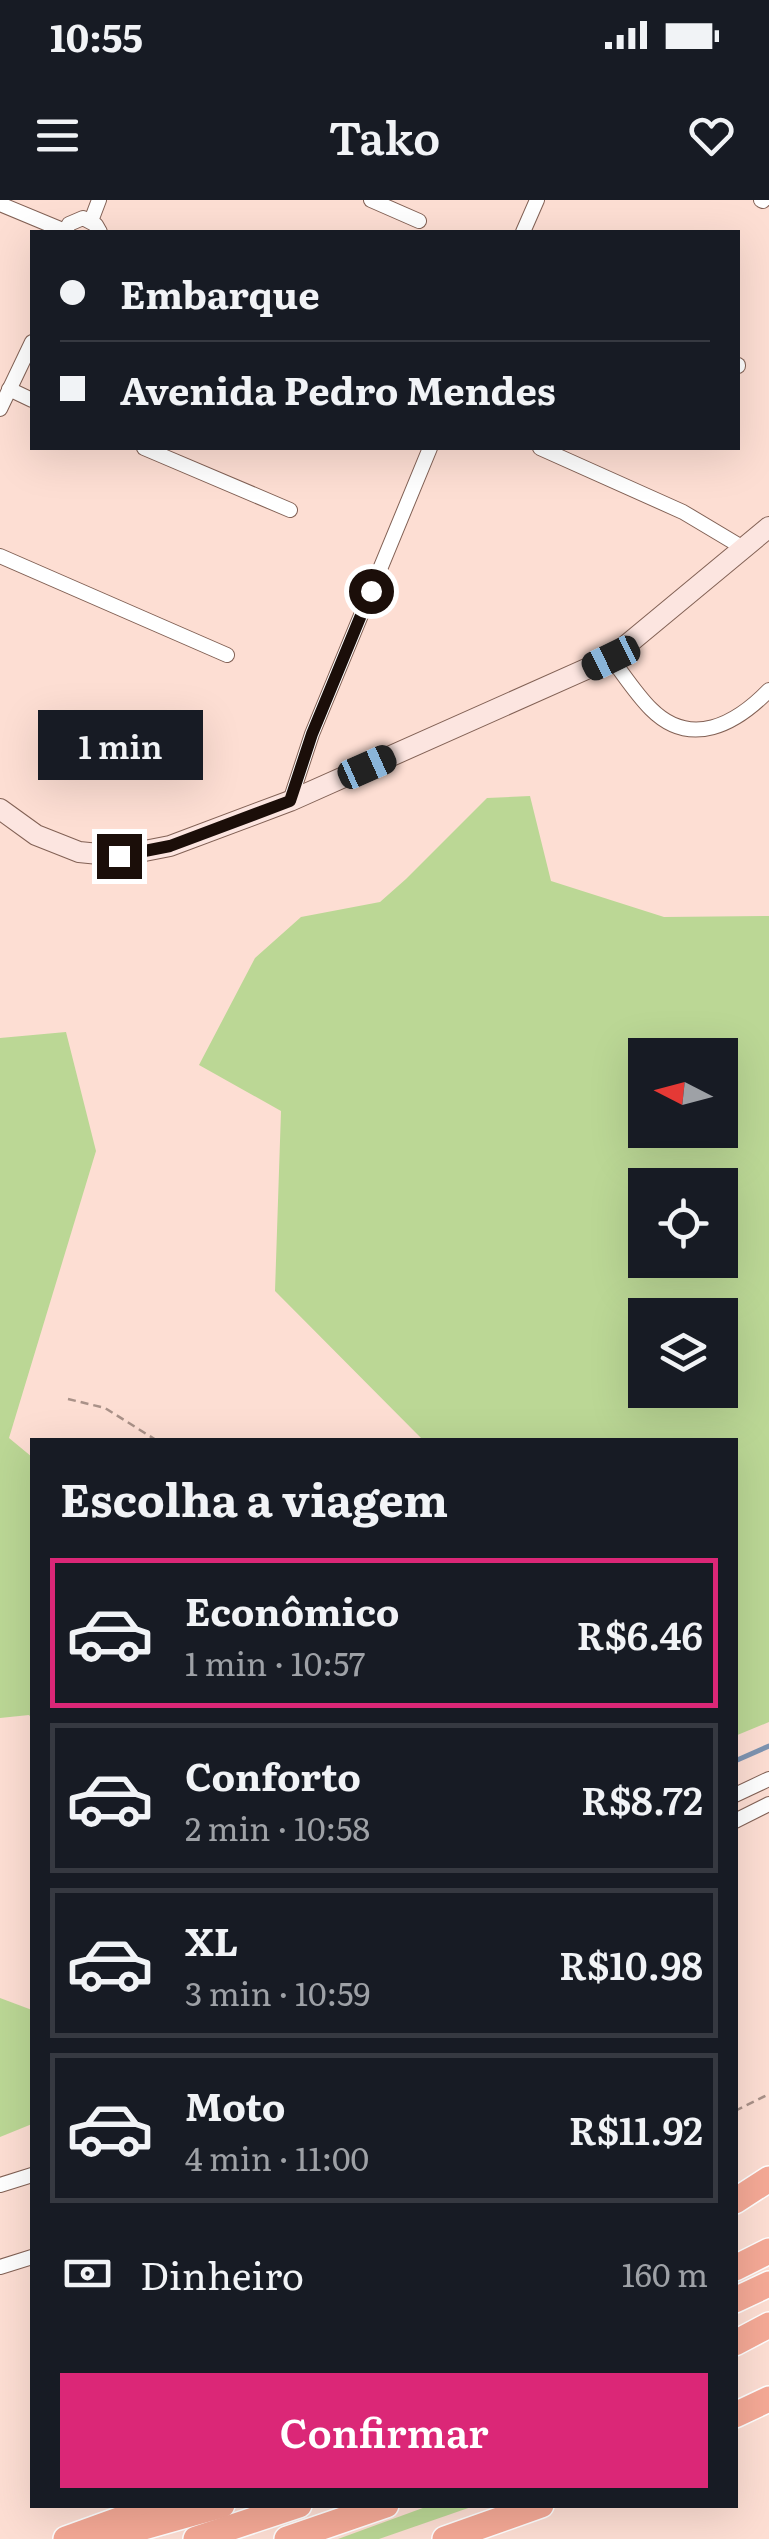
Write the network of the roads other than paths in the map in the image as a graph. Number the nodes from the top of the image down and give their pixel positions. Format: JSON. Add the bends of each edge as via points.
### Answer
{"nodes":[{"id":1,"x":99,"y":200,"type":"edge"},
{"id":2,"x":372,"y":200,"type":"edge"},
{"id":3,"x":537,"y":200,"type":"edge"},
{"id":4,"x":0,"y":204,"type":"edge"},
{"id":5,"x":419,"y":220,"type":"dead end"},
{"id":6,"x":96,"y":226,"type":"edge"},
{"id":7,"x":60,"y":230,"type":"edge"},
{"id":8,"x":67,"y":230,"type":"edge"},
{"id":9,"x":523,"y":230,"type":"edge"},
{"id":10,"x":30,"y":346,"type":"edge"},
{"id":11,"x":8,"y":389,"type":"junction"},
{"id":12,"x":30,"y":399,"type":"edge"},
{"id":13,"x":0,"y":408,"type":"edge"},
{"id":14,"x":149,"y":450,"type":"edge"},
{"id":15,"x":429,"y":450,"type":"edge"},
{"id":16,"x":544,"y":450,"type":"edge"},
{"id":17,"x":290,"y":510,"type":"dead end"},
{"id":18,"x":769,"y":527,"type":"edge"},
{"id":19,"x":745,"y":550,"type":"junction"},
{"id":20,"x":0,"y":556,"type":"edge"},
{"id":21,"x":227,"y":656,"type":"dead end"},
{"id":22,"x":611,"y":658,"type":"junction"},
{"id":23,"x":769,"y":690,"type":"edge"},
{"id":24,"x":290,"y":801,"type":"junction"},
{"id":25,"x":0,"y":809,"type":"edge"},
{"id":26,"x":769,"y":1779,"type":"edge"},
{"id":27,"x":738,"y":1794,"type":"edge"},
{"id":28,"x":769,"y":1804,"type":"edge"},
{"id":29,"x":738,"y":1820,"type":"edge"},
{"id":30,"x":30,"y":2176,"type":"edge"},
{"id":31,"x":769,"y":2179,"type":"edge"},
{"id":32,"x":0,"y":2185,"type":"edge"},
{"id":33,"x":738,"y":2200,"type":"edge"},
{"id":34,"x":769,"y":2250,"type":"edge"},
{"id":35,"x":30,"y":2257,"type":"edge"},
{"id":36,"x":738,"y":2266,"type":"edge"},
{"id":37,"x":0,"y":2267,"type":"edge"},
{"id":38,"x":769,"y":2284,"type":"edge"},
{"id":39,"x":738,"y":2299,"type":"edge"},
{"id":40,"x":769,"y":2324,"type":"edge"},
{"id":41,"x":738,"y":2341,"type":"edge"},
{"id":42,"x":766,"y":2401,"type":"edge"},
{"id":43,"x":738,"y":2414,"type":"edge"},
{"id":44,"x":152,"y":2508,"type":"edge"},
{"id":45,"x":211,"y":2508,"type":"edge"},
{"id":46,"x":291,"y":2508,"type":"edge"},
{"id":47,"x":377,"y":2508,"type":"edge"},
{"id":48,"x":533,"y":2508,"type":"edge"},
{"id":49,"x":66,"y":2539,"type":"edge"},
{"id":50,"x":101,"y":2539,"type":"edge"},
{"id":51,"x":196,"y":2539,"type":"edge"},
{"id":52,"x":286,"y":2539,"type":"edge"},
{"id":53,"x":445,"y":2539,"type":"edge"}],
"edges":[{"from":1,"to":6,"type":"street"},
{"from":2,"to":5,"type":"street"},
{"from":3,"to":9,"type":"street"},
{"from":4,"to":7,"type":"street"},
{"from":6,"to":8,"type":"street","via":[[76,220]]},
{"from":10,"to":11,"type":"street"},
{"from":11,"to":12,"type":"street"},
{"from":11,"to":13,"type":"street"},
{"from":14,"to":17,"type":"street"},
{"from":15,"to":24,"type":"street"},
{"from":16,"to":19,"type":"street","via":[[682,512]]},
{"from":18,"to":19,"type":"street"},
{"from":19,"to":22,"type":"street"},
{"from":20,"to":21,"type":"street"},
{"from":22,"to":23,"type":"street","via":[[652,710],[692,728],[726,724]]},
{"from":22,"to":24,"type":"street"},
{"from":24,"to":25,"type":"street","via":[[170,846],[119,856],[78,852],[36,836]]},
{"from":26,"to":27,"type":"street"},
{"from":28,"to":29,"type":"street"},
{"from":30,"to":32,"type":"street"},
{"from":31,"to":33,"type":"highway"},
{"from":34,"to":36,"type":"highway"},
{"from":35,"to":37,"type":"street"},
{"from":38,"to":39,"type":"highway"},
{"from":40,"to":41,"type":"highway"},
{"from":42,"to":43,"type":"highway"},
{"from":44,"to":49,"type":"highway"},
{"from":45,"to":50,"type":"highway"},
{"from":46,"to":51,"type":"highway"},
{"from":47,"to":52,"type":"highway"},
{"from":48,"to":53,"type":"highway"}]}
